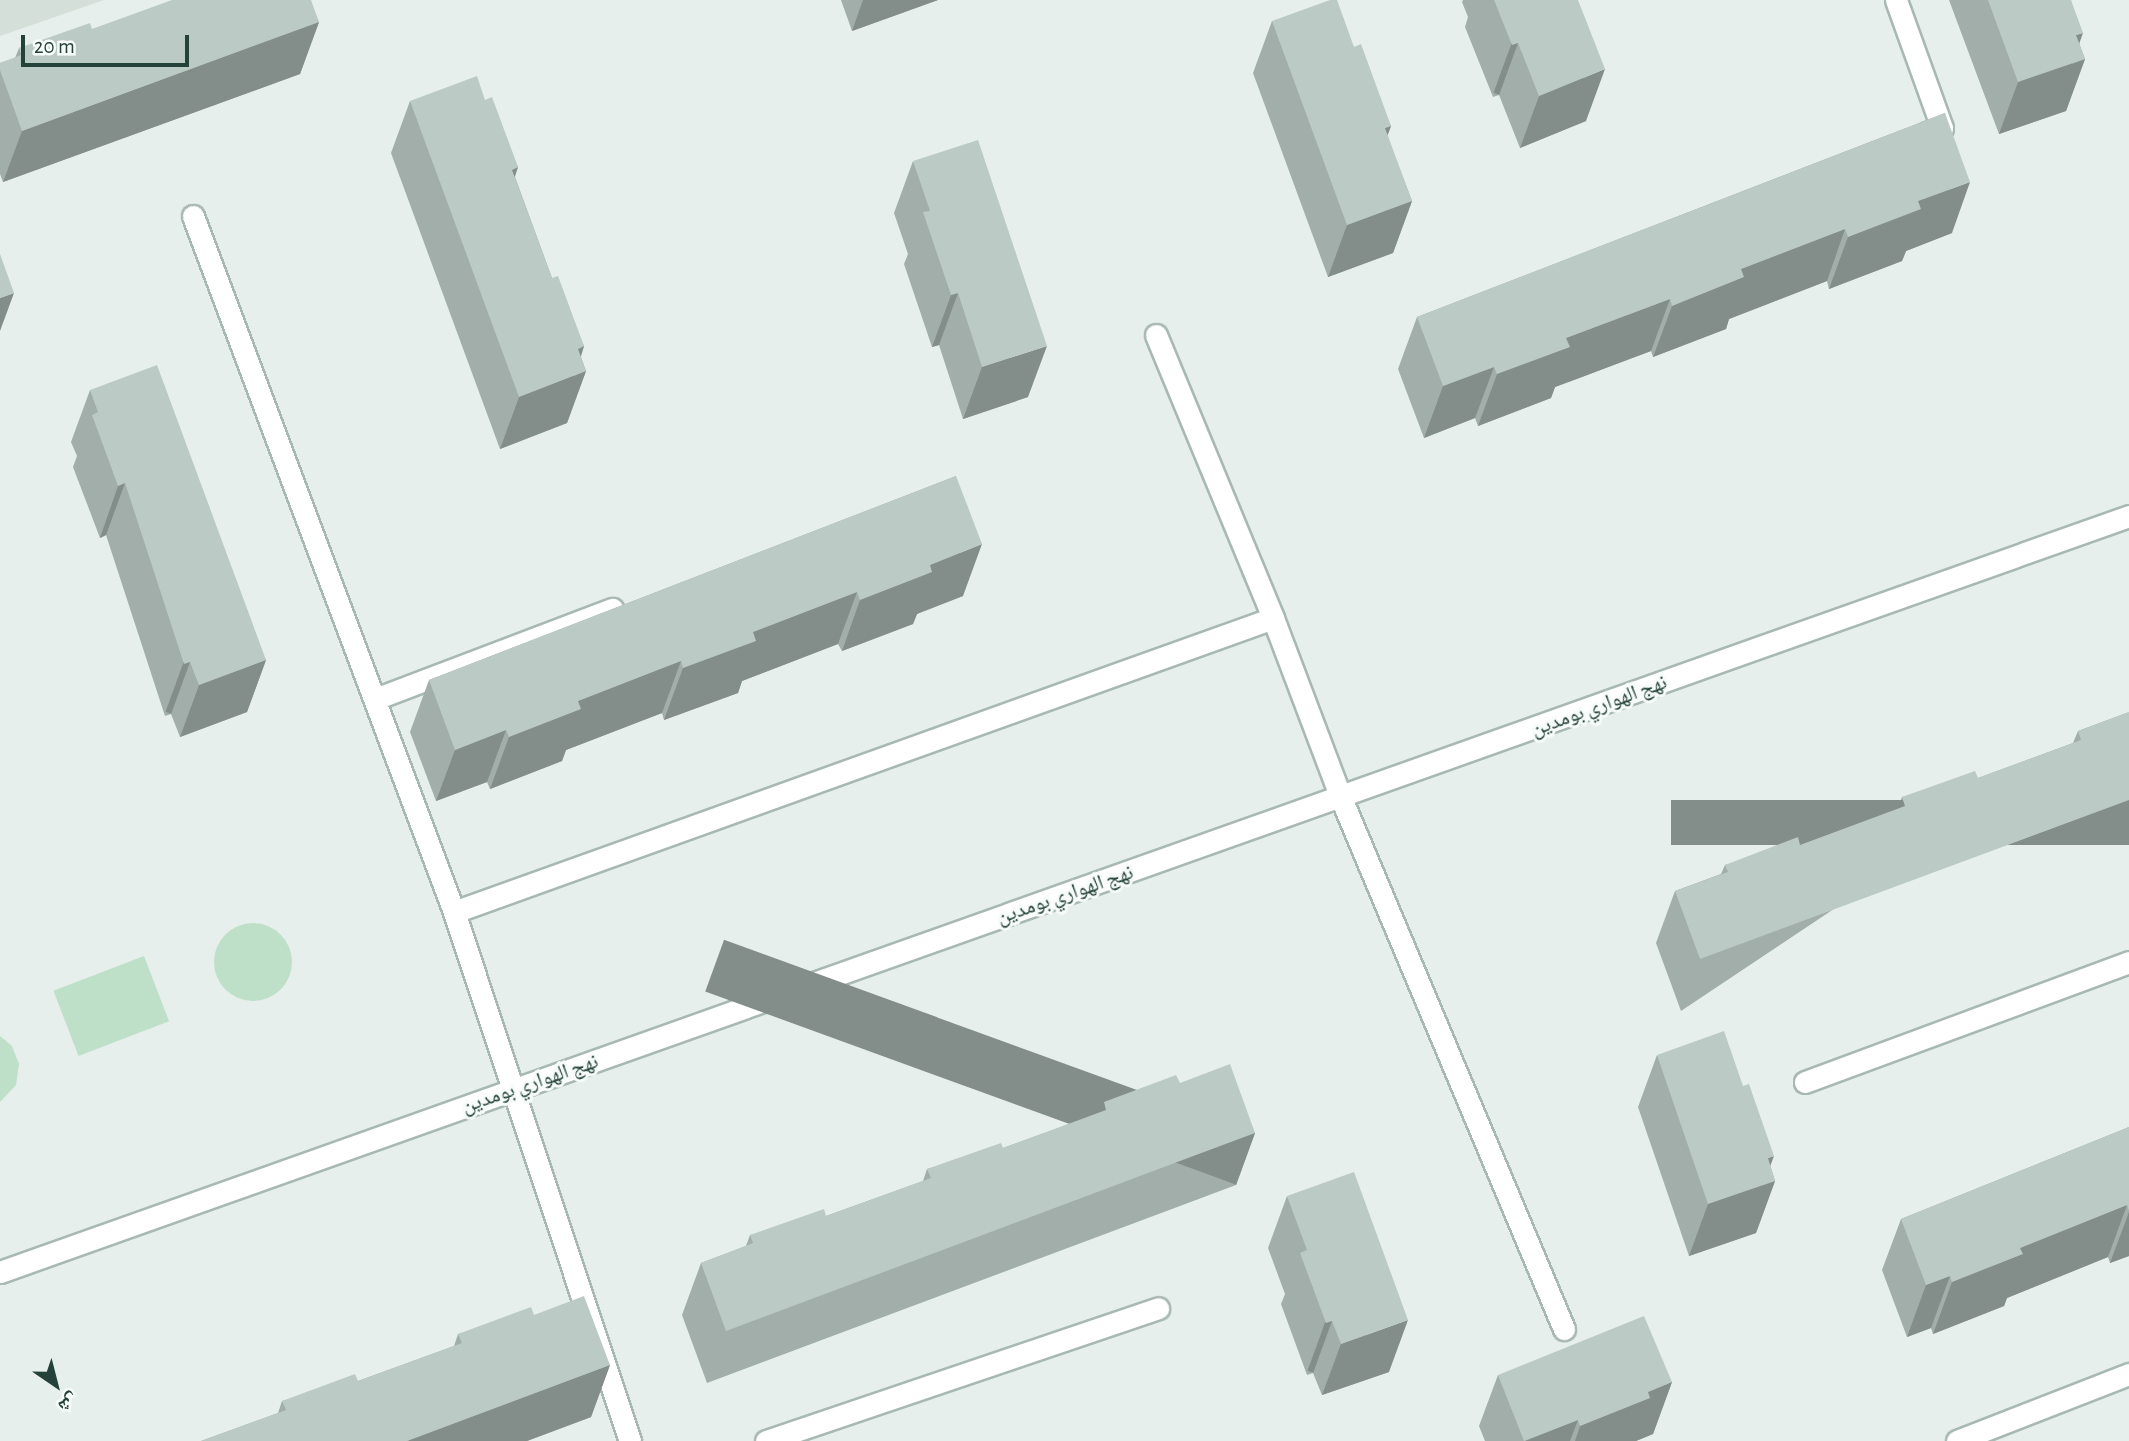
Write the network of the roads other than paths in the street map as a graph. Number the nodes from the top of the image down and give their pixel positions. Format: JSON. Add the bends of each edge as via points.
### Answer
{"nodes":[{"id":1,"x":1895,"y":0,"type":"edge"},
{"id":2,"x":1904,"y":142,"type":"edge"},
{"id":3,"x":193,"y":216,"type":"dead end"},
{"id":4,"x":1156,"y":335,"type":"dead end"},
{"id":5,"x":2129,"y":516,"type":"edge"},
{"id":6,"x":633,"y":601,"type":"edge"},
{"id":7,"x":1273,"y":618,"type":"junction"},
{"id":8,"x":375,"y":699,"type":"junction"},
{"id":9,"x":1341,"y":798,"type":"junction"},
{"id":10,"x":454,"y":912,"type":"junction"},
{"id":11,"x":2129,"y":962,"type":"edge"},
{"id":12,"x":1805,"y":1082,"type":"dead end"},
{"id":13,"x":512,"y":1091,"type":"junction"},
{"id":14,"x":0,"y":1272,"type":"edge"},
{"id":15,"x":1158,"y":1308,"type":"dead end"},
{"id":16,"x":1564,"y":1329,"type":"dead end"},
{"id":17,"x":2129,"y":1374,"type":"edge"},
{"id":18,"x":630,"y":1441,"type":"edge"},
{"id":19,"x":766,"y":1441,"type":"edge"},
{"id":20,"x":1957,"y":1441,"type":"edge"}],
"edges":[{"from":1,"to":2,"type":"street","via":[[1942,128]]},
{"from":3,"to":8,"type":"street"},
{"from":4,"to":7,"type":"street"},
{"from":5,"to":9,"type":"street","name":"نهج الهواري بومدين"},
{"from":6,"to":8,"type":"street"},
{"from":7,"to":9,"type":"street"},
{"from":7,"to":10,"type":"street"},
{"from":8,"to":10,"type":"street"},
{"from":9,"to":13,"type":"street","name":"نهج الهواري بومدين"},
{"from":9,"to":16,"type":"street"},
{"from":10,"to":13,"type":"street"},
{"from":11,"to":12,"type":"street"},
{"from":13,"to":14,"type":"street","name":"نهج الهواري بومدين"},
{"from":13,"to":18,"type":"street"},
{"from":15,"to":19,"type":"street"},
{"from":17,"to":20,"type":"street"}]}
